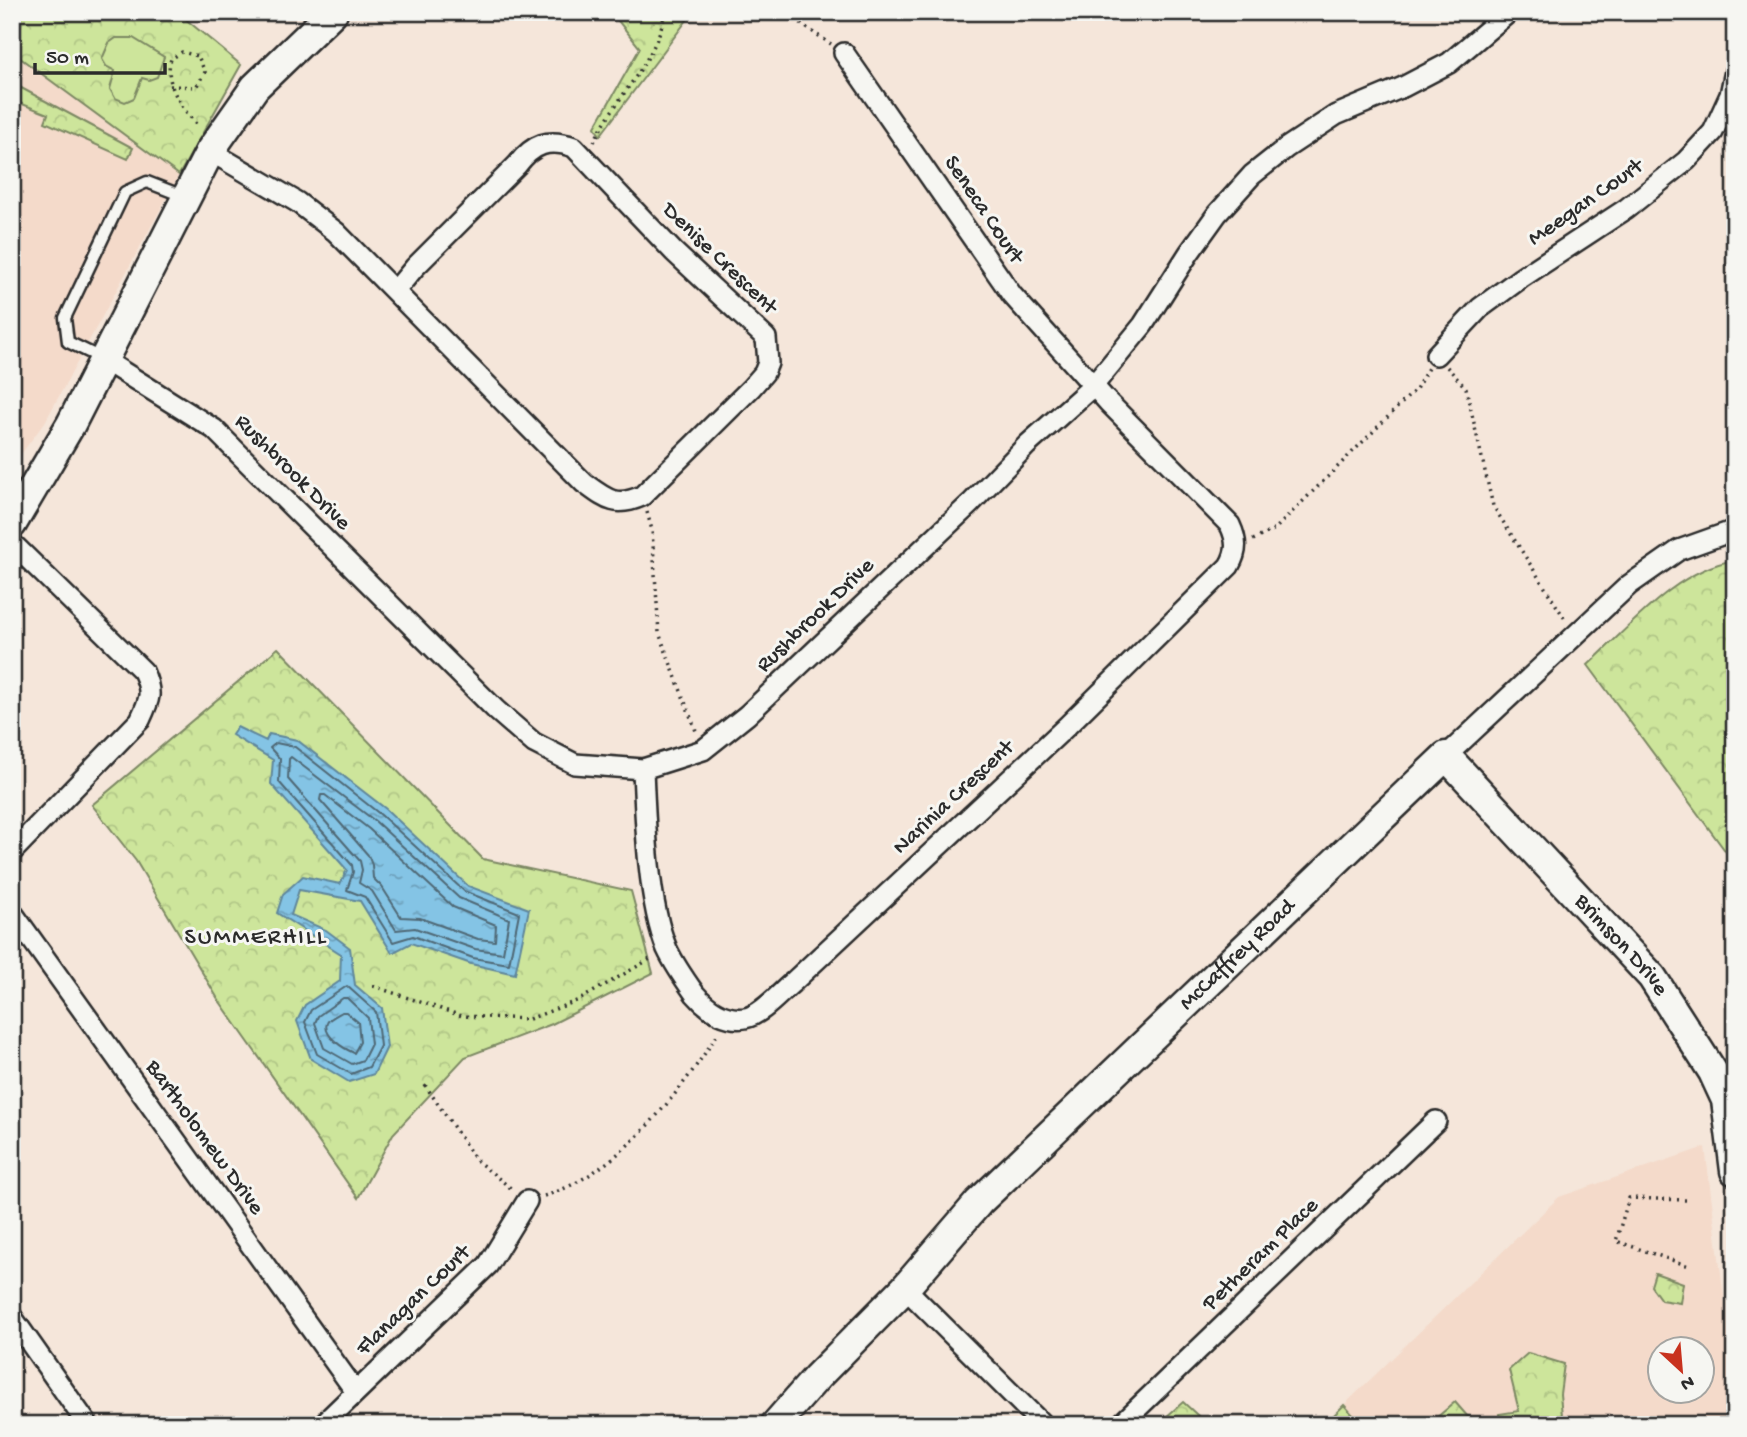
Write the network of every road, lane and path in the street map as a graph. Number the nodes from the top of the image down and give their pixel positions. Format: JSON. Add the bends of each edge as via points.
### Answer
{"nodes":[{"id":1,"x":333,"y":12,"type":"edge"},
{"id":2,"x":665,"y":12,"type":"edge"},
{"id":3,"x":783,"y":12,"type":"edge"},
{"id":4,"x":1508,"y":12,"type":"edge"},
{"id":5,"x":844,"y":53,"type":"joint"},
{"id":6,"x":1735,"y":71,"type":"edge"},
{"id":7,"x":170,"y":86,"type":"junction"},
{"id":8,"x":205,"y":140,"type":"junction"},
{"id":9,"x":585,"y":159,"type":"junction"},
{"id":10,"x":187,"y":197,"type":"junction"},
{"id":11,"x":395,"y":290,"type":"junction"},
{"id":12,"x":1436,"y":355,"type":"junction"},
{"id":13,"x":104,"y":360,"type":"junction"},
{"id":14,"x":1093,"y":386,"type":"junction"},
{"id":15,"x":642,"y":496,"type":"junction"},
{"id":16,"x":12,"y":524,"type":"edge"},
{"id":17,"x":1735,"y":530,"type":"edge"},
{"id":18,"x":12,"y":543,"type":"edge"},
{"id":19,"x":1235,"y":548,"type":"junction"},
{"id":20,"x":1576,"y":635,"type":"junction"},
{"id":21,"x":703,"y":750,"type":"junction"},
{"id":22,"x":1446,"y":756,"type":"junction"},
{"id":23,"x":643,"y":769,"type":"junction"},
{"id":24,"x":12,"y":852,"type":"edge"},
{"id":25,"x":12,"y":912,"type":"edge"},
{"id":26,"x":667,"y":950,"type":"junction"},
{"id":27,"x":373,"y":986,"type":"dead end"},
{"id":28,"x":728,"y":1019,"type":"junction"},
{"id":29,"x":425,"y":1085,"type":"dead end"},
{"id":30,"x":1436,"y":1121,"type":"dead end"},
{"id":31,"x":1735,"y":1171,"type":"edge"},
{"id":32,"x":1686,"y":1200,"type":"dead end"},
{"id":33,"x":527,"y":1201,"type":"junction"},
{"id":34,"x":1689,"y":1266,"type":"dead end"},
{"id":35,"x":905,"y":1288,"type":"junction"},
{"id":36,"x":12,"y":1317,"type":"edge"},
{"id":37,"x":356,"y":1392,"type":"junction"},
{"id":38,"x":88,"y":1425,"type":"edge"},
{"id":39,"x":322,"y":1425,"type":"edge"},
{"id":40,"x":775,"y":1425,"type":"edge"},
{"id":41,"x":1043,"y":1425,"type":"edge"},
{"id":42,"x":1120,"y":1425,"type":"edge"}],
"edges":[{"from":1,"to":8,"type":"street"},
{"from":2,"to":9,"type":"path","via":[[653,51],[601,127]]},
{"from":3,"to":5,"type":"path"},
{"from":4,"to":14,"type":"street","name":"Rushbrook Drive","via":[[1449,63],[1336,115],[1252,174],[1217,214],[1143,326]]},
{"from":5,"to":14,"type":"street","name":"Seneca Court","via":[[1012,295]]},
{"from":6,"to":12,"type":"street","name":"Meegan Court","via":[[1713,132],[1686,161],[1626,209],[1480,308]]},
{"from":7,"to":7,"type":"path","via":[[196,87],[205,72],[198,56],[182,52],[170,59]]},
{"from":7,"to":8,"type":"path"},
{"from":8,"to":10,"type":"street"},
{"from":8,"to":11,"type":"street","via":[[336,232]]},
{"from":9,"to":11,"type":"street","name":"Denise Crescent","via":[[574,147],[560,142],[527,152]]},
{"from":9,"to":15,"type":"street","name":"Denise Crescent","via":[[674,252],[766,338],[768,349],[765,373]]},
{"from":10,"to":13,"type":"street"},
{"from":10,"to":13,"type":"lane","via":[[147,182],[125,192],[65,318],[68,341]]},
{"from":11,"to":15,"type":"street","via":[[584,482],[620,503]]},
{"from":12,"to":19,"type":"path","via":[[1416,389],[1275,529]]},
{"from":12,"to":20,"type":"path","via":[[1466,388],[1493,506]]},
{"from":13,"to":16,"type":"street"},
{"from":13,"to":23,"type":"street","name":"Rushbrook Drive","via":[[214,429],[534,743],[575,764]]},
{"from":14,"to":19,"type":"street","via":[[1223,517],[1236,539]]},
{"from":14,"to":21,"type":"street","name":"Rushbrook Drive","via":[[757,706]]},
{"from":15,"to":21,"type":"path","via":[[652,530],[659,633]]},
{"from":17,"to":20,"type":"street","name":"McCaffrey Road","via":[[1679,550],[1659,563]]},
{"from":18,"to":24,"type":"street","via":[[143,671],[150,685],[141,720]]},
{"from":19,"to":28,"type":"street","name":"Narinia Crescent","via":[[1229,566],[1066,727],[792,984],[748,1018]]},
{"from":20,"to":22,"type":"street","name":"McCaffrey Road"},
{"from":21,"to":23,"type":"street","name":"Rushbrook Drive"},
{"from":22,"to":31,"type":"street","name":"Brimson Drive","via":[[1652,977],[1726,1100]]},
{"from":22,"to":35,"type":"street","name":"McCaffrey Road","via":[[979,1202]]},
{"from":23,"to":26,"type":"street","via":[[652,880]]},
{"from":25,"to":37,"type":"street","name":"Bartholomew Drive"},
{"from":26,"to":27,"type":"path","via":[[579,1000],[529,1019],[462,1016]]},
{"from":26,"to":28,"type":"street","via":[[704,1004]]},
{"from":28,"to":33,"type":"path","via":[[657,1115],[612,1157],[561,1191]]},
{"from":29,"to":33,"type":"path","via":[[476,1160]]},
{"from":30,"to":42,"type":"street","name":"Petheram Place"},
{"from":32,"to":34,"type":"path","via":[[1629,1198],[1616,1241]]},
{"from":33,"to":37,"type":"street","name":"Flanagan Court","via":[[488,1265]]},
{"from":35,"to":40,"type":"street","name":"McCaffrey Road"},
{"from":35,"to":41,"type":"street"},
{"from":36,"to":38,"type":"street"},
{"from":37,"to":39,"type":"street","name":"Flanagan Court"}]}
